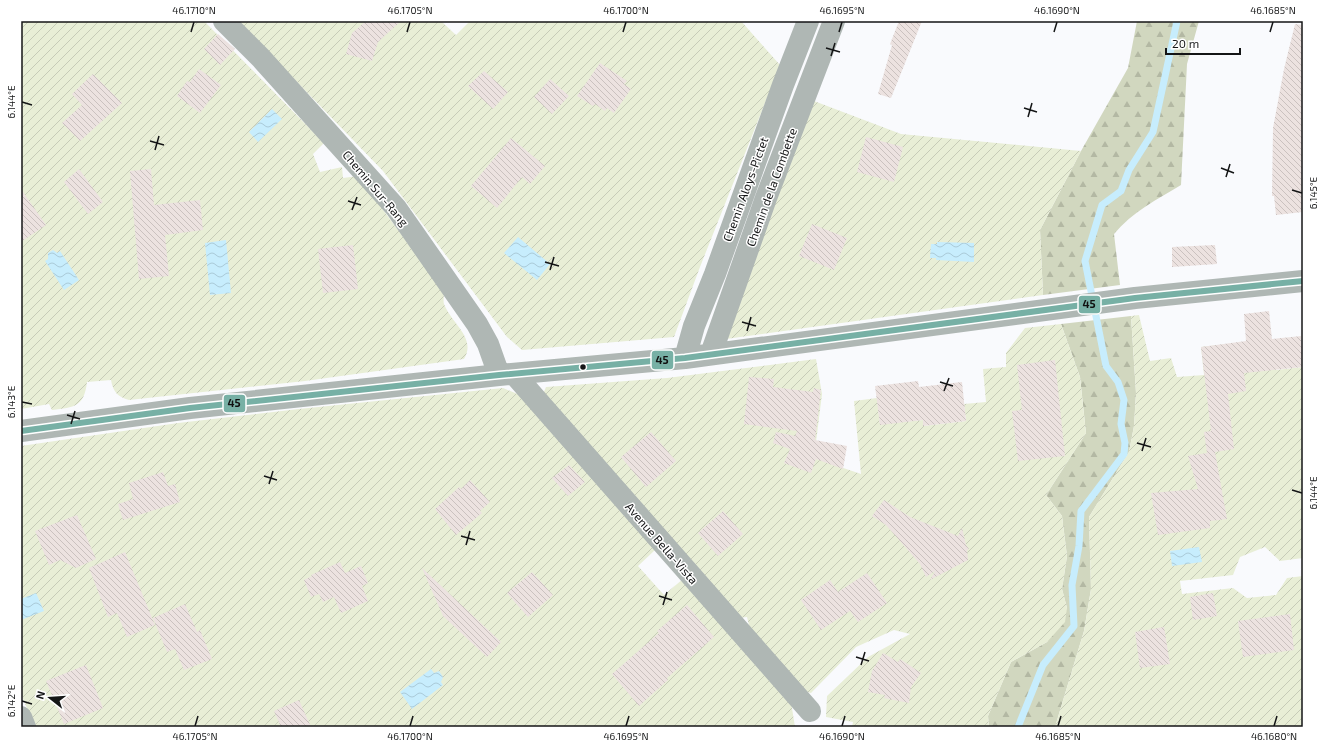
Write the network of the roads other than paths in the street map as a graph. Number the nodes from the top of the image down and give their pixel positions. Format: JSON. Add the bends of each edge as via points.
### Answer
{"nodes":[{"id":1,"x":224,"y":21,"type":"edge"},
{"id":2,"x":808,"y":21,"type":"edge"},
{"id":3,"x":834,"y":21,"type":"edge"},
{"id":4,"x":1303,"y":281,"type":"edge"},
{"id":5,"x":711,"y":354,"type":"junction"},
{"id":6,"x":684,"y":358,"type":"junction"},
{"id":7,"x":506,"y":375,"type":"junction"},
{"id":8,"x":21,"y":431,"type":"edge"},
{"id":9,"x":810,"y":711,"type":"dead end"},
{"id":10,"x":21,"y":717,"type":"edge"},
{"id":11,"x":25,"y":727,"type":"edge"}],
"edges":[{"from":1,"to":7,"type":"street","name":"Chemin Sur-Rang","via":[[261,58],[396,208],[477,324]]},
{"from":2,"to":6,"type":"street","name":"Chemin Aloys-Pictet","via":[[696,319]]},
{"from":3,"to":5,"type":"street","name":"Chemin de la Combette","via":[[766,198]]},
{"from":4,"to":5,"type":"street","via":[[1135,298]]},
{"from":5,"to":6,"type":"street"},
{"from":6,"to":7,"type":"street"},
{"from":7,"to":8,"type":"street","via":[[190,408]]},
{"from":7,"to":9,"type":"street","name":"Avenue Bella-Vista"},
{"from":10,"to":11,"type":"street"}]}
